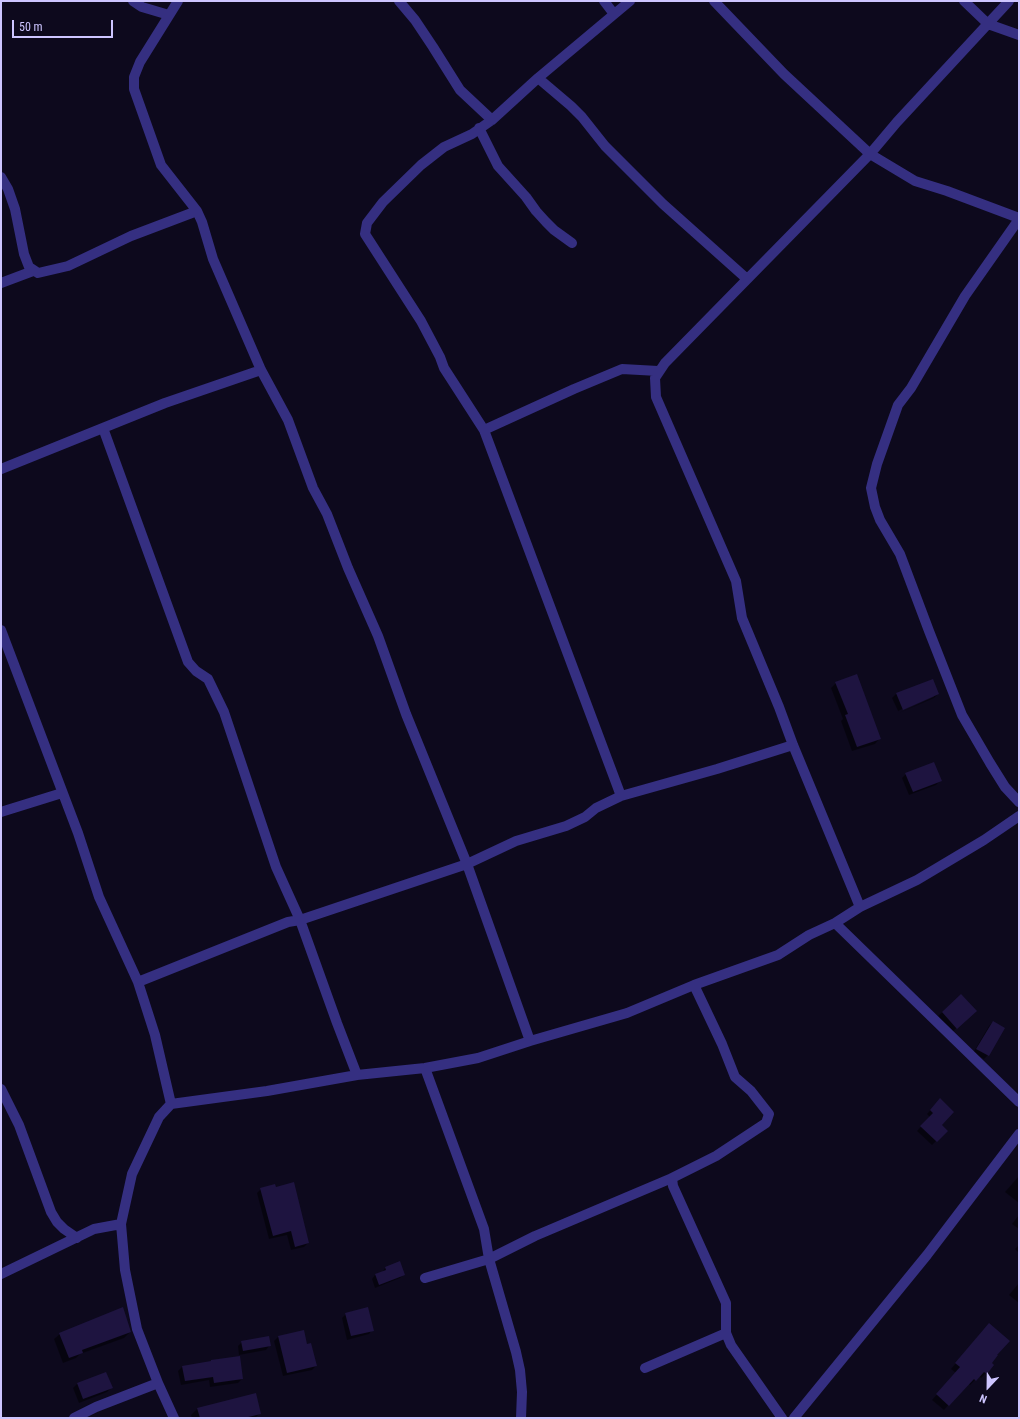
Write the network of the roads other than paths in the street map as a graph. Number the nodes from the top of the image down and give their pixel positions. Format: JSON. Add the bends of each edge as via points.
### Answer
{"nodes":[{"id":1,"x":133,"y":1,"type":"edge"},
{"id":2,"x":178,"y":1,"type":"edge"},
{"id":3,"x":399,"y":1,"type":"edge"},
{"id":4,"x":604,"y":1,"type":"edge"},
{"id":5,"x":630,"y":1,"type":"edge"},
{"id":6,"x":714,"y":1,"type":"edge"},
{"id":7,"x":964,"y":1,"type":"edge"},
{"id":8,"x":1009,"y":1,"type":"edge"},
{"id":9,"x":614,"y":14,"type":"junction"},
{"id":10,"x":169,"y":15,"type":"junction"},
{"id":11,"x":988,"y":24,"type":"junction"},
{"id":12,"x":1019,"y":35,"type":"edge"},
{"id":13,"x":538,"y":78,"type":"junction"},
{"id":14,"x":492,"y":120,"type":"junction"},
{"id":15,"x":479,"y":128,"type":"junction"},
{"id":16,"x":870,"y":154,"type":"junction"},
{"id":17,"x":1,"y":177,"type":"edge"},
{"id":18,"x":197,"y":211,"type":"junction"},
{"id":19,"x":1019,"y":218,"type":"edge"},
{"id":20,"x":572,"y":243,"type":"dead end"},
{"id":21,"x":33,"y":271,"type":"junction"},
{"id":22,"x":747,"y":279,"type":"junction"},
{"id":23,"x":1,"y":283,"type":"edge"},
{"id":24,"x":261,"y":370,"type":"junction"},
{"id":25,"x":658,"y":372,"type":"junction"},
{"id":26,"x":103,"y":428,"type":"junction"},
{"id":27,"x":484,"y":430,"type":"junction"},
{"id":28,"x":1,"y":469,"type":"edge"},
{"id":29,"x":1,"y":630,"type":"edge"},
{"id":30,"x":793,"y":746,"type":"junction"},
{"id":31,"x":62,"y":793,"type":"junction"},
{"id":32,"x":621,"y":796,"type":"junction"},
{"id":33,"x":1019,"y":802,"type":"edge"},
{"id":34,"x":1,"y":812,"type":"edge"},
{"id":35,"x":1019,"y":816,"type":"edge"},
{"id":36,"x":466,"y":864,"type":"junction"},
{"id":37,"x":860,"y":907,"type":"junction"},
{"id":38,"x":300,"y":920,"type":"junction"},
{"id":39,"x":835,"y":923,"type":"junction"},
{"id":40,"x":138,"y":982,"type":"junction"},
{"id":41,"x":694,"y":985,"type":"junction"},
{"id":42,"x":530,"y":1041,"type":"junction"},
{"id":43,"x":425,"y":1068,"type":"junction"},
{"id":44,"x":357,"y":1075,"type":"junction"},
{"id":45,"x":1,"y":1089,"type":"edge"},
{"id":46,"x":1019,"y":1102,"type":"edge"},
{"id":47,"x":170,"y":1104,"type":"junction"},
{"id":48,"x":1019,"y":1134,"type":"edge"},
{"id":49,"x":672,"y":1178,"type":"junction"},
{"id":50,"x":121,"y":1224,"type":"junction"},
{"id":51,"x":77,"y":1238,"type":"junction"},
{"id":52,"x":489,"y":1259,"type":"junction"},
{"id":53,"x":1,"y":1274,"type":"edge"},
{"id":54,"x":425,"y":1278,"type":"dead end"},
{"id":55,"x":726,"y":1333,"type":"junction"},
{"id":56,"x":645,"y":1368,"type":"dead end"},
{"id":57,"x":158,"y":1383,"type":"junction"},
{"id":58,"x":74,"y":1418,"type":"edge"},
{"id":59,"x":174,"y":1418,"type":"edge"},
{"id":60,"x":521,"y":1418,"type":"edge"},
{"id":61,"x":782,"y":1418,"type":"edge"},
{"id":62,"x":794,"y":1418,"type":"edge"}],
"edges":[{"from":1,"to":10,"type":"street","via":[[142,7]]},
{"from":2,"to":10,"type":"street"},
{"from":3,"to":14,"type":"street","via":[[415,20],[460,90]]},
{"from":4,"to":9,"type":"street"},
{"from":5,"to":9,"type":"street"},
{"from":6,"to":16,"type":"street","via":[[784,74]]},
{"from":7,"to":11,"type":"street"},
{"from":8,"to":11,"type":"street"},
{"from":9,"to":13,"type":"street"},
{"from":10,"to":18,"type":"street","via":[[140,62],[134,77],[134,89],[161,165]]},
{"from":11,"to":12,"type":"street"},
{"from":11,"to":16,"type":"street"},
{"from":13,"to":14,"type":"street"},
{"from":13,"to":22,"type":"street","via":[[582,117],[605,146],[663,204]]},
{"from":14,"to":15,"type":"street"},
{"from":15,"to":20,"type":"street","via":[[498,166],[550,226]]},
{"from":15,"to":27,"type":"street","via":[[444,147],[416,170],[367,223],[365,234],[421,322],[444,368]]},
{"from":16,"to":19,"type":"street","via":[[915,181]]},
{"from":16,"to":22,"type":"street"},
{"from":17,"to":21,"type":"street","via":[[15,209],[24,254]]},
{"from":18,"to":21,"type":"street","via":[[131,236],[68,266],[38,273]]},
{"from":18,"to":24,"type":"street","via":[[213,259]]},
{"from":19,"to":33,"type":"street","via":[[965,296],[911,388],[898,405],[871,488],[880,520],[900,554],[962,715],[1005,787]]},
{"from":21,"to":23,"type":"street"},
{"from":22,"to":25,"type":"street"},
{"from":24,"to":26,"type":"street","via":[[165,403]]},
{"from":24,"to":36,"type":"street","via":[[288,420],[313,488],[327,514],[378,636]]},
{"from":25,"to":27,"type":"street","via":[[622,369]]},
{"from":25,"to":30,"type":"street","via":[[655,378],[656,397],[736,581],[742,618]]},
{"from":26,"to":28,"type":"street"},
{"from":26,"to":38,"type":"street","via":[[188,662],[208,679],[224,712],[276,867]]},
{"from":27,"to":32,"type":"street"},
{"from":29,"to":31,"type":"street"},
{"from":30,"to":32,"type":"street"},
{"from":30,"to":37,"type":"street"},
{"from":31,"to":34,"type":"street"},
{"from":31,"to":40,"type":"street","via":[[99,897]]},
{"from":32,"to":36,"type":"street","via":[[566,826],[516,841]]},
{"from":35,"to":37,"type":"street","via":[[917,880]]},
{"from":36,"to":38,"type":"street"},
{"from":36,"to":42,"type":"street"},
{"from":37,"to":39,"type":"street"},
{"from":38,"to":40,"type":"street","via":[[288,922]]},
{"from":38,"to":44,"type":"street"},
{"from":39,"to":41,"type":"street","via":[[809,935],[778,955]]},
{"from":39,"to":46,"type":"street"},
{"from":40,"to":47,"type":"street","via":[[155,1035]]},
{"from":41,"to":42,"type":"street","via":[[627,1012]]},
{"from":41,"to":49,"type":"street","via":[[735,1077],[751,1091],[768,1114],[766,1123],[716,1156]]},
{"from":42,"to":43,"type":"street","via":[[478,1058]]},
{"from":43,"to":44,"type":"street"},
{"from":43,"to":52,"type":"street","via":[[484,1229]]},
{"from":44,"to":47,"type":"street","via":[[267,1092]]},
{"from":45,"to":51,"type":"street","via":[[19,1125],[50,1212],[56,1222]]},
{"from":47,"to":50,"type":"street","via":[[159,1117],[132,1174]]},
{"from":48,"to":62,"type":"street","via":[[927,1255]]},
{"from":49,"to":52,"type":"street","via":[[535,1236]]},
{"from":49,"to":55,"type":"street","via":[[726,1303]]},
{"from":50,"to":51,"type":"street","via":[[94,1230]]},
{"from":50,"to":57,"type":"street","via":[[125,1270],[137,1328]]},
{"from":51,"to":53,"type":"street"},
{"from":52,"to":54,"type":"street"},
{"from":52,"to":60,"type":"street","via":[[517,1358],[522,1392]]},
{"from":55,"to":56,"type":"street"},
{"from":55,"to":61,"type":"street","via":[[731,1345]]},
{"from":57,"to":58,"type":"street"},
{"from":57,"to":59,"type":"street"}]}
